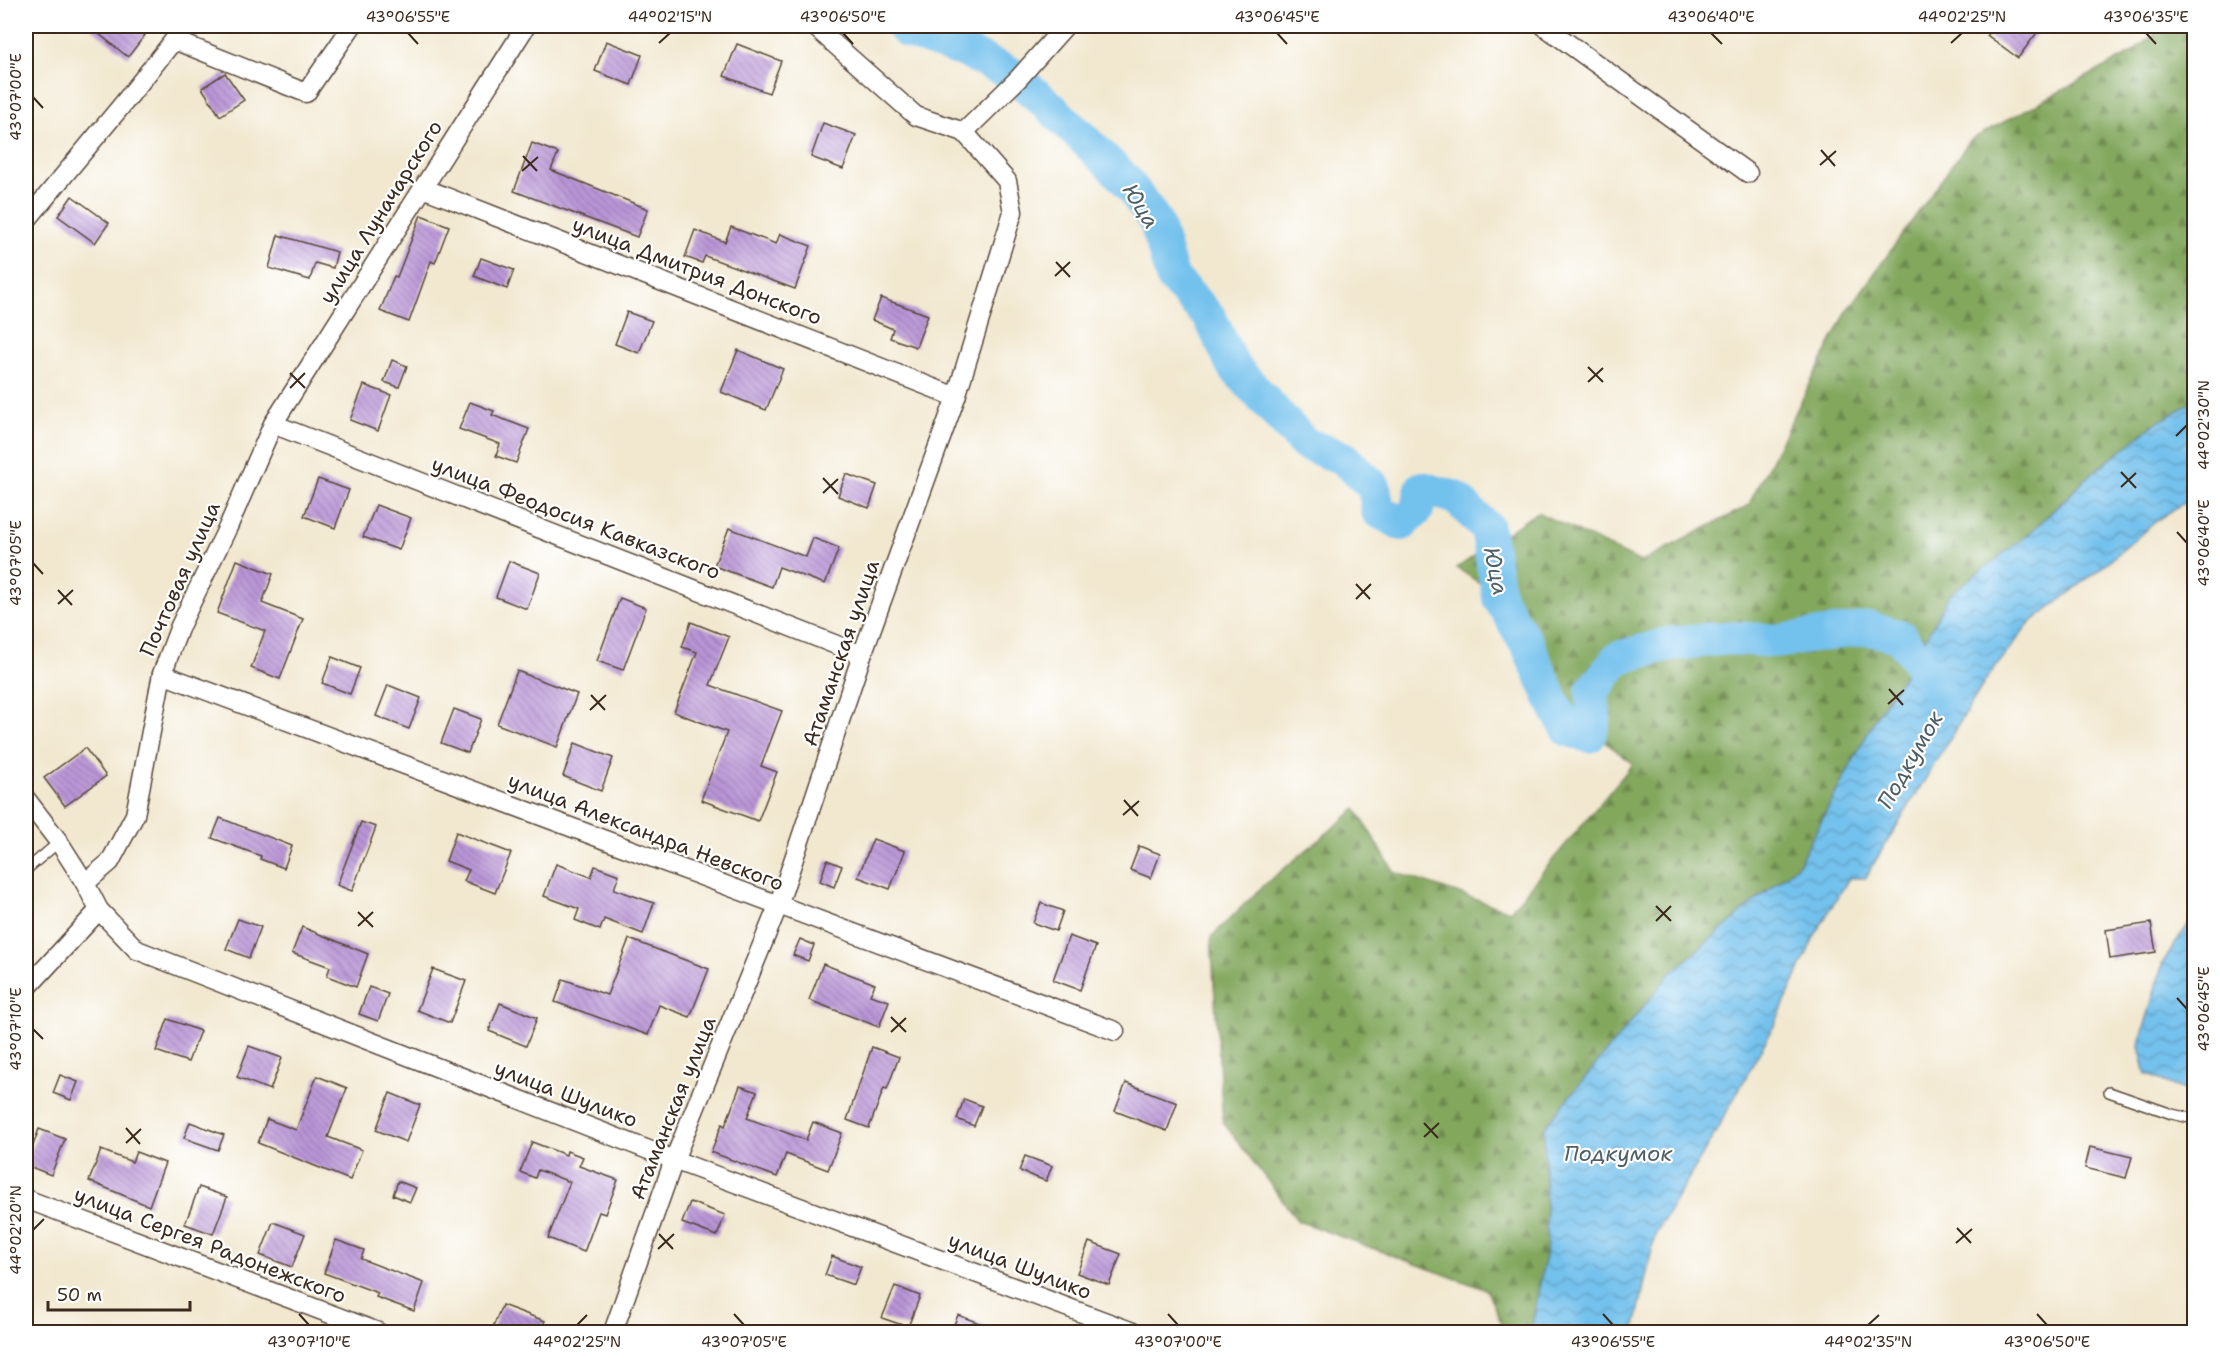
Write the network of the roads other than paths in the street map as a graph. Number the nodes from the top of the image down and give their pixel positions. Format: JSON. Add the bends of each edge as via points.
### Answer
{"nodes":[{"id":1,"x":352,"y":26,"type":"edge"},
{"id":2,"x":526,"y":26,"type":"edge"},
{"id":3,"x":814,"y":26,"type":"edge"},
{"id":4,"x":1065,"y":26,"type":"edge"},
{"id":5,"x":1544,"y":26,"type":"edge"},
{"id":6,"x":179,"y":33,"type":"edge"},
{"id":7,"x":964,"y":132,"type":"junction"},
{"id":8,"x":1748,"y":173,"type":"dead end"},
{"id":9,"x":423,"y":188,"type":"junction"},
{"id":10,"x":26,"y":221,"type":"edge"},
{"id":11,"x":956,"y":397,"type":"junction"},
{"id":12,"x":273,"y":423,"type":"junction"},
{"id":13,"x":862,"y":655,"type":"junction"},
{"id":14,"x":162,"y":674,"type":"junction"},
{"id":15,"x":26,"y":799,"type":"edge"},
{"id":16,"x":59,"y":842,"type":"junction"},
{"id":17,"x":26,"y":870,"type":"edge"},
{"id":18,"x":85,"y":883,"type":"junction"},
{"id":19,"x":778,"y":906,"type":"junction"},
{"id":20,"x":99,"y":910,"type":"junction"},
{"id":21,"x":26,"y":989,"type":"edge"},
{"id":22,"x":1115,"y":1031,"type":"dead end"},
{"id":23,"x":2109,"y":1092,"type":"dead end"},
{"id":24,"x":2194,"y":1119,"type":"edge"},
{"id":25,"x":674,"y":1160,"type":"junction"},
{"id":26,"x":26,"y":1199,"type":"edge"},
{"id":27,"x":378,"y":1332,"type":"edge"},
{"id":28,"x":613,"y":1332,"type":"edge"},
{"id":29,"x":1133,"y":1332,"type":"edge"}],
"edges":[{"from":1,"to":6,"type":"street","via":[[306,93]]},
{"from":2,"to":9,"type":"street","name":"улица Луначарского"},
{"from":3,"to":7,"type":"street","via":[[916,116]]},
{"from":4,"to":7,"type":"street","via":[[1018,80]]},
{"from":5,"to":8,"type":"street"},
{"from":6,"to":10,"type":"street"},
{"from":7,"to":11,"type":"street","name":"Атаманская улица","via":[[1007,181],[1013,212]]},
{"from":9,"to":11,"type":"street","name":"улица Дмитрия Донского"},
{"from":9,"to":12,"type":"street","name":"улица Луначарского"},
{"from":11,"to":13,"type":"street","name":"Атаманская улица"},
{"from":12,"to":13,"type":"street","name":"улица Феодосия Кавказского"},
{"from":12,"to":14,"type":"street","name":"Почтовая улица"},
{"from":13,"to":19,"type":"street","name":"Атаманская улица"},
{"from":14,"to":18,"type":"street","name":"Почтовая улица","via":[[135,815],[110,862]]},
{"from":14,"to":19,"type":"street","name":"улица Александра Невского"},
{"from":15,"to":16,"type":"street","name":"улица Шулико"},
{"from":16,"to":17,"type":"lane"},
{"from":16,"to":18,"type":"street","name":"улица Шулико"},
{"from":18,"to":20,"type":"street","name":"улица Шулико"},
{"from":19,"to":22,"type":"street","name":"улица Александра Невского"},
{"from":19,"to":25,"type":"street","name":"Атаманская улица"},
{"from":20,"to":21,"type":"street"},
{"from":20,"to":25,"type":"street","name":"улица Шулико","via":[[137,950]]},
{"from":23,"to":24,"type":"lane"},
{"from":25,"to":28,"type":"street","name":"Атаманская улица"},
{"from":25,"to":29,"type":"street","name":"улица Шулико"},
{"from":26,"to":27,"type":"street","name":"улица Сергея Радонежского"}]}
